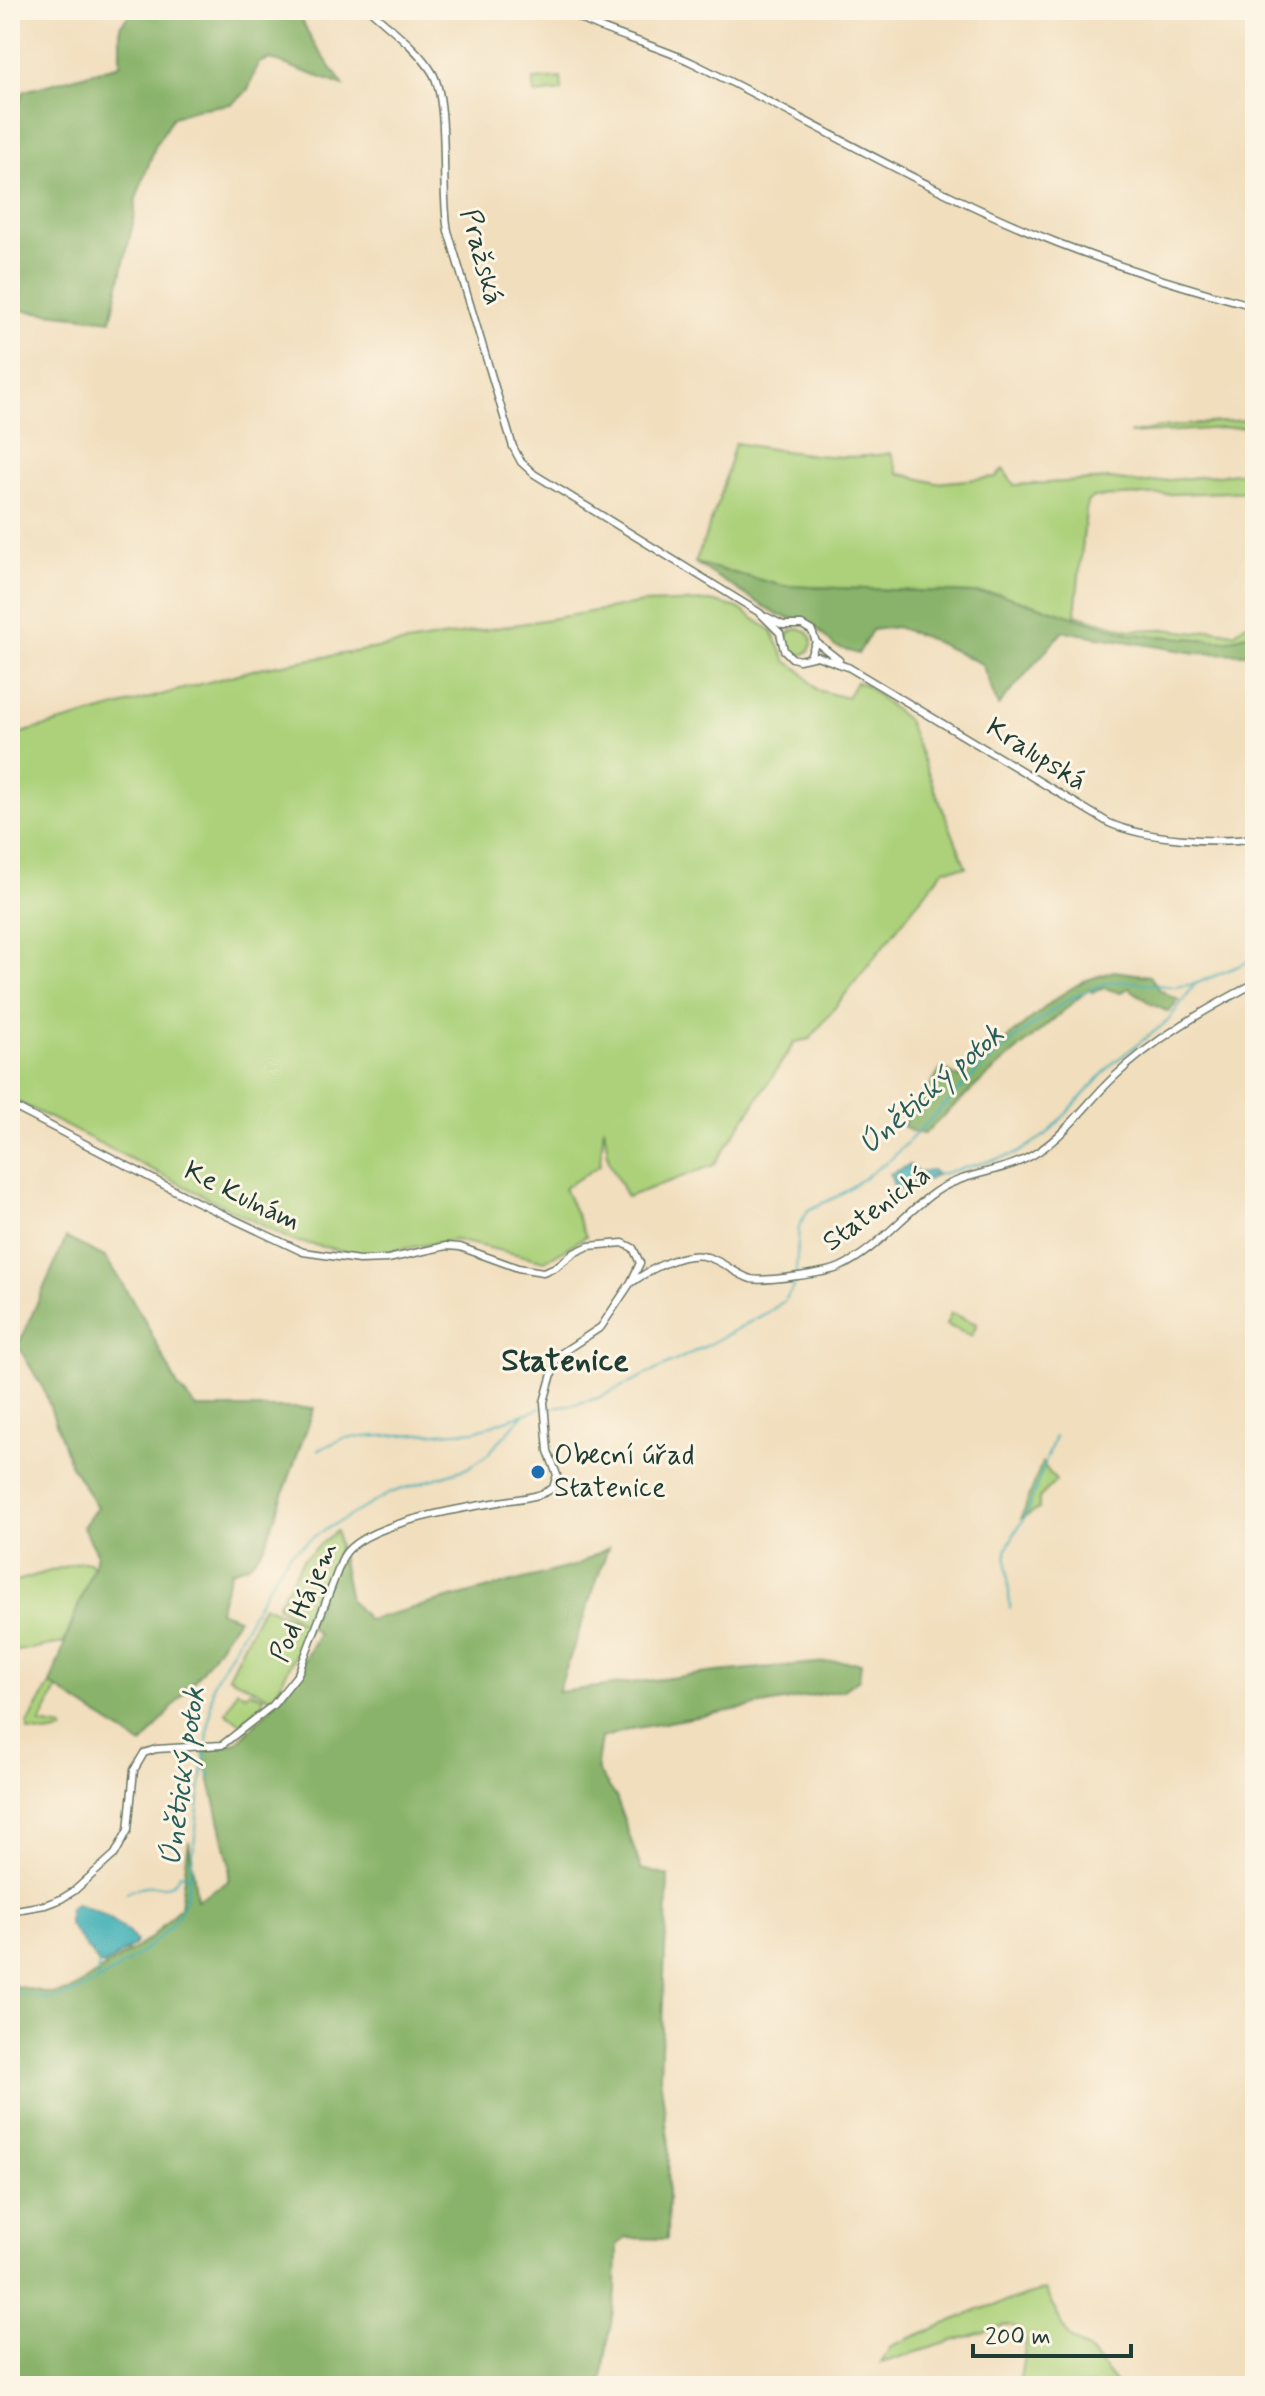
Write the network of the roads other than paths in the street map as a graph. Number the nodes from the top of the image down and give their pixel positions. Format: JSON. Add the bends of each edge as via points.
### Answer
{"nodes":[{"id":1,"x":370,"y":10,"type":"edge"},
{"id":2,"x":564,"y":10,"type":"edge"},
{"id":3,"x":1255,"y":306,"type":"edge"},
{"id":4,"x":760,"y":613,"type":"junction"},
{"id":5,"x":794,"y":626,"type":"junction"},
{"id":6,"x":782,"y":639,"type":"junction"},
{"id":7,"x":816,"y":642,"type":"junction"},
{"id":8,"x":807,"y":658,"type":"junction"},
{"id":9,"x":850,"y":668,"type":"junction"},
{"id":10,"x":1255,"y":838,"type":"edge"},
{"id":11,"x":1255,"y":983,"type":"edge"},
{"id":12,"x":10,"y":1105,"type":"edge"},
{"id":13,"x":640,"y":1263,"type":"junction"},
{"id":14,"x":658,"y":1266,"type":"junction"},
{"id":15,"x":631,"y":1282,"type":"junction"},
{"id":16,"x":557,"y":1478,"type":"joint"},
{"id":17,"x":10,"y":1911,"type":"edge"}],
"edges":[{"from":1,"to":4,"type":"street","name":"Pražská","via":[[435,79],[448,231],[515,452],[529,470],[580,504]]},
{"from":2,"to":3,"type":"street","via":[[656,46],[887,164],[1058,243]]},
{"from":4,"to":5,"type":"street"},
{"from":4,"to":6,"type":"street"},
{"from":5,"to":6,"type":"street"},
{"from":5,"to":7,"type":"street","via":[[809,628]]},
{"from":6,"to":8,"type":"street","via":[[788,656]]},
{"from":7,"to":8,"type":"street"},
{"from":7,"to":9,"type":"street","name":"Kralupská"},
{"from":8,"to":9,"type":"street","via":[[823,657]]},
{"from":9,"to":10,"type":"street","name":"Kralupská","via":[[1115,826],[1211,840]]},
{"from":11,"to":14,"type":"street","name":"Statenická","via":[[1162,1038],[1113,1077],[1069,1128],[1036,1153],[938,1190],[849,1262],[830,1271],[754,1280],[701,1256]]},
{"from":12,"to":13,"type":"street","name":"Ke Kulnám","via":[[303,1252],[359,1260],[460,1247],[543,1272],[589,1246],[615,1243],[633,1248]]},
{"from":13,"to":14,"type":"street","name":"Statenická"},
{"from":13,"to":15,"type":"street","name":"Statenická"},
{"from":14,"to":15,"type":"street","name":"Statenická"},
{"from":15,"to":16,"type":"street","name":"Statenická","via":[[601,1327],[560,1354],[548,1381],[548,1451]]},
{"from":16,"to":17,"type":"street","name":"Pod Hájem","via":[[551,1489],[534,1497],[385,1527],[353,1543],[294,1682],[273,1705],[225,1743],[151,1750],[139,1758],[130,1823],[115,1854],[53,1903]]}]}
